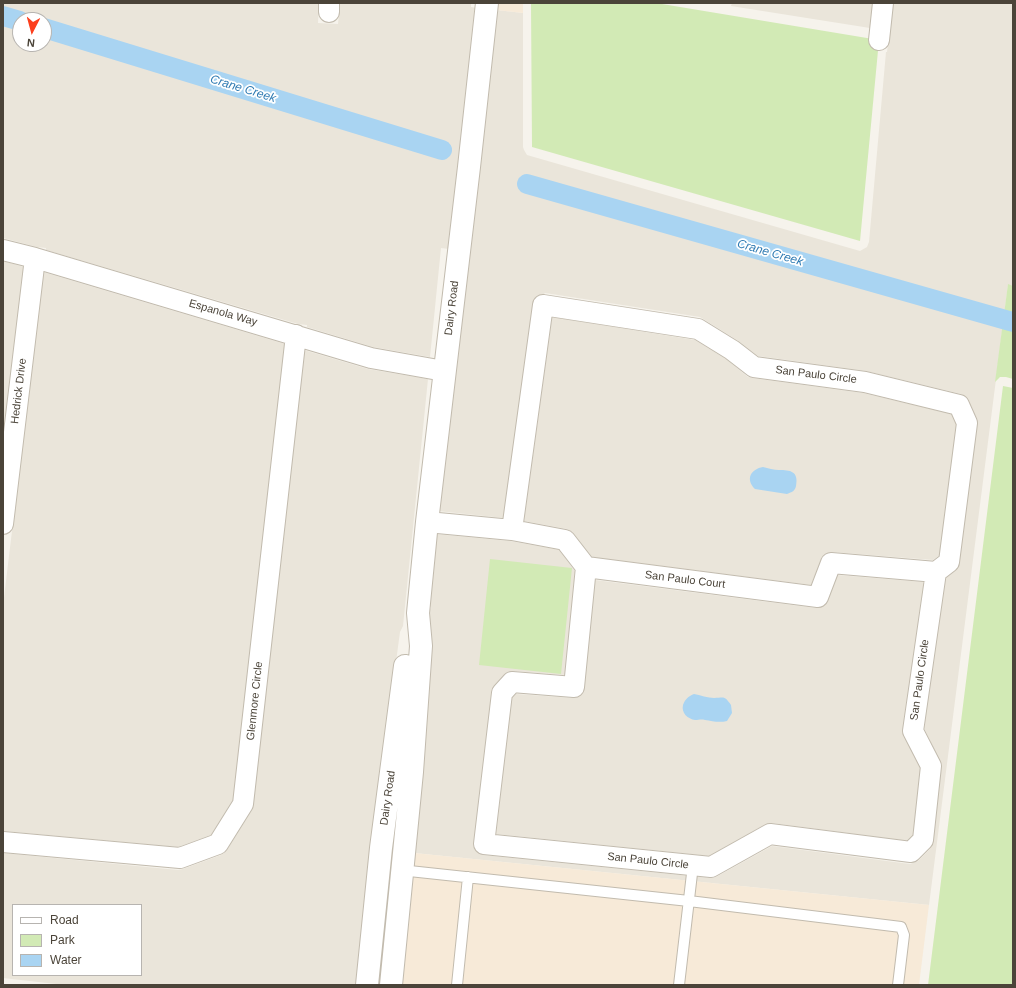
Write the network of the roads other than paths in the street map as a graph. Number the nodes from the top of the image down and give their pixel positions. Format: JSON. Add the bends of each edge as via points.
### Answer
{"nodes":[{"id":1,"x":487,"y":3,"type":"edge"},
{"id":2,"x":883,"y":3,"type":"edge"},
{"id":3,"x":879,"y":40,"type":"dead end"},
{"id":4,"x":3,"y":250,"type":"edge"},
{"id":5,"x":35,"y":258,"type":"junction"},
{"id":6,"x":296,"y":335,"type":"junction"},
{"id":7,"x":444,"y":371,"type":"junction"},
{"id":8,"x":427,"y":522,"type":"junction"},
{"id":9,"x":3,"y":524,"type":"edge"},
{"id":10,"x":512,"y":530,"type":"junction"},
{"id":11,"x":586,"y":568,"type":"junction"},
{"id":12,"x":936,"y":572,"type":"junction"},
{"id":13,"x":418,"y":613,"type":"junction"},
{"id":14,"x":3,"y":842,"type":"edge"},
{"id":15,"x":693,"y":865,"type":"junction"},
{"id":16,"x":380,"y":867,"type":"junction"},
{"id":17,"x":402,"y":870,"type":"junction"},
{"id":18,"x":468,"y":877,"type":"junction"},
{"id":19,"x":689,"y":902,"type":"junction"},
{"id":20,"x":366,"y":985,"type":"edge"},
{"id":21,"x":392,"y":985,"type":"edge"},
{"id":22,"x":457,"y":985,"type":"edge"},
{"id":23,"x":679,"y":985,"type":"edge"},
{"id":24,"x":898,"y":985,"type":"edge"}],
"edges":[{"from":1,"to":7,"type":"street","name":"Dairy Road"},
{"from":2,"to":3,"type":"street"},
{"from":4,"to":5,"type":"street","name":"Espanola Way"},
{"from":5,"to":6,"type":"street","name":"Espanola Way"},
{"from":5,"to":9,"type":"street","name":"Hedrick Drive"},
{"from":6,"to":7,"type":"street","name":"Espanola Way","via":[[371,358]]},
{"from":6,"to":14,"type":"street","name":"Glenmore Circle","via":[[243,804],[218,844],[180,858]]},
{"from":7,"to":8,"type":"street","name":"Dairy Road"},
{"from":8,"to":10,"type":"street"},
{"from":8,"to":13,"type":"street","name":"Dairy Road"},
{"from":10,"to":11,"type":"street","via":[[565,540]]},
{"from":10,"to":12,"type":"street","name":"San Paulo Circle","via":[[543,304],[698,329],[754,367],[865,382],[959,405],[967,423],[949,562]]},
{"from":11,"to":12,"type":"street","name":"San Paulo Court","via":[[818,597],[831,563]]},
{"from":11,"to":15,"type":"street","name":"San Paulo Circle","via":[[574,687],[512,682],[502,694],[484,844]]},
{"from":12,"to":15,"type":"street","name":"San Paulo Circle","via":[[913,730],[931,766],[923,840],[911,852],[770,834],[711,867]]},
{"from":13,"to":16,"type":"street","name":"Dairy Road","via":[[410,636]]},
{"from":13,"to":17,"type":"street","name":"Dairy Road","via":[[421,646]]},
{"from":15,"to":19,"type":"lane"},
{"from":16,"to":17,"type":"lane"},
{"from":16,"to":20,"type":"street","name":"Dairy Road"},
{"from":17,"to":18,"type":"lane"},
{"from":17,"to":21,"type":"street","name":"Dairy Road"},
{"from":18,"to":19,"type":"lane"},
{"from":18,"to":22,"type":"lane"},
{"from":19,"to":23,"type":"lane"},
{"from":19,"to":24,"type":"lane","via":[[901,927],[904,935]]}]}
